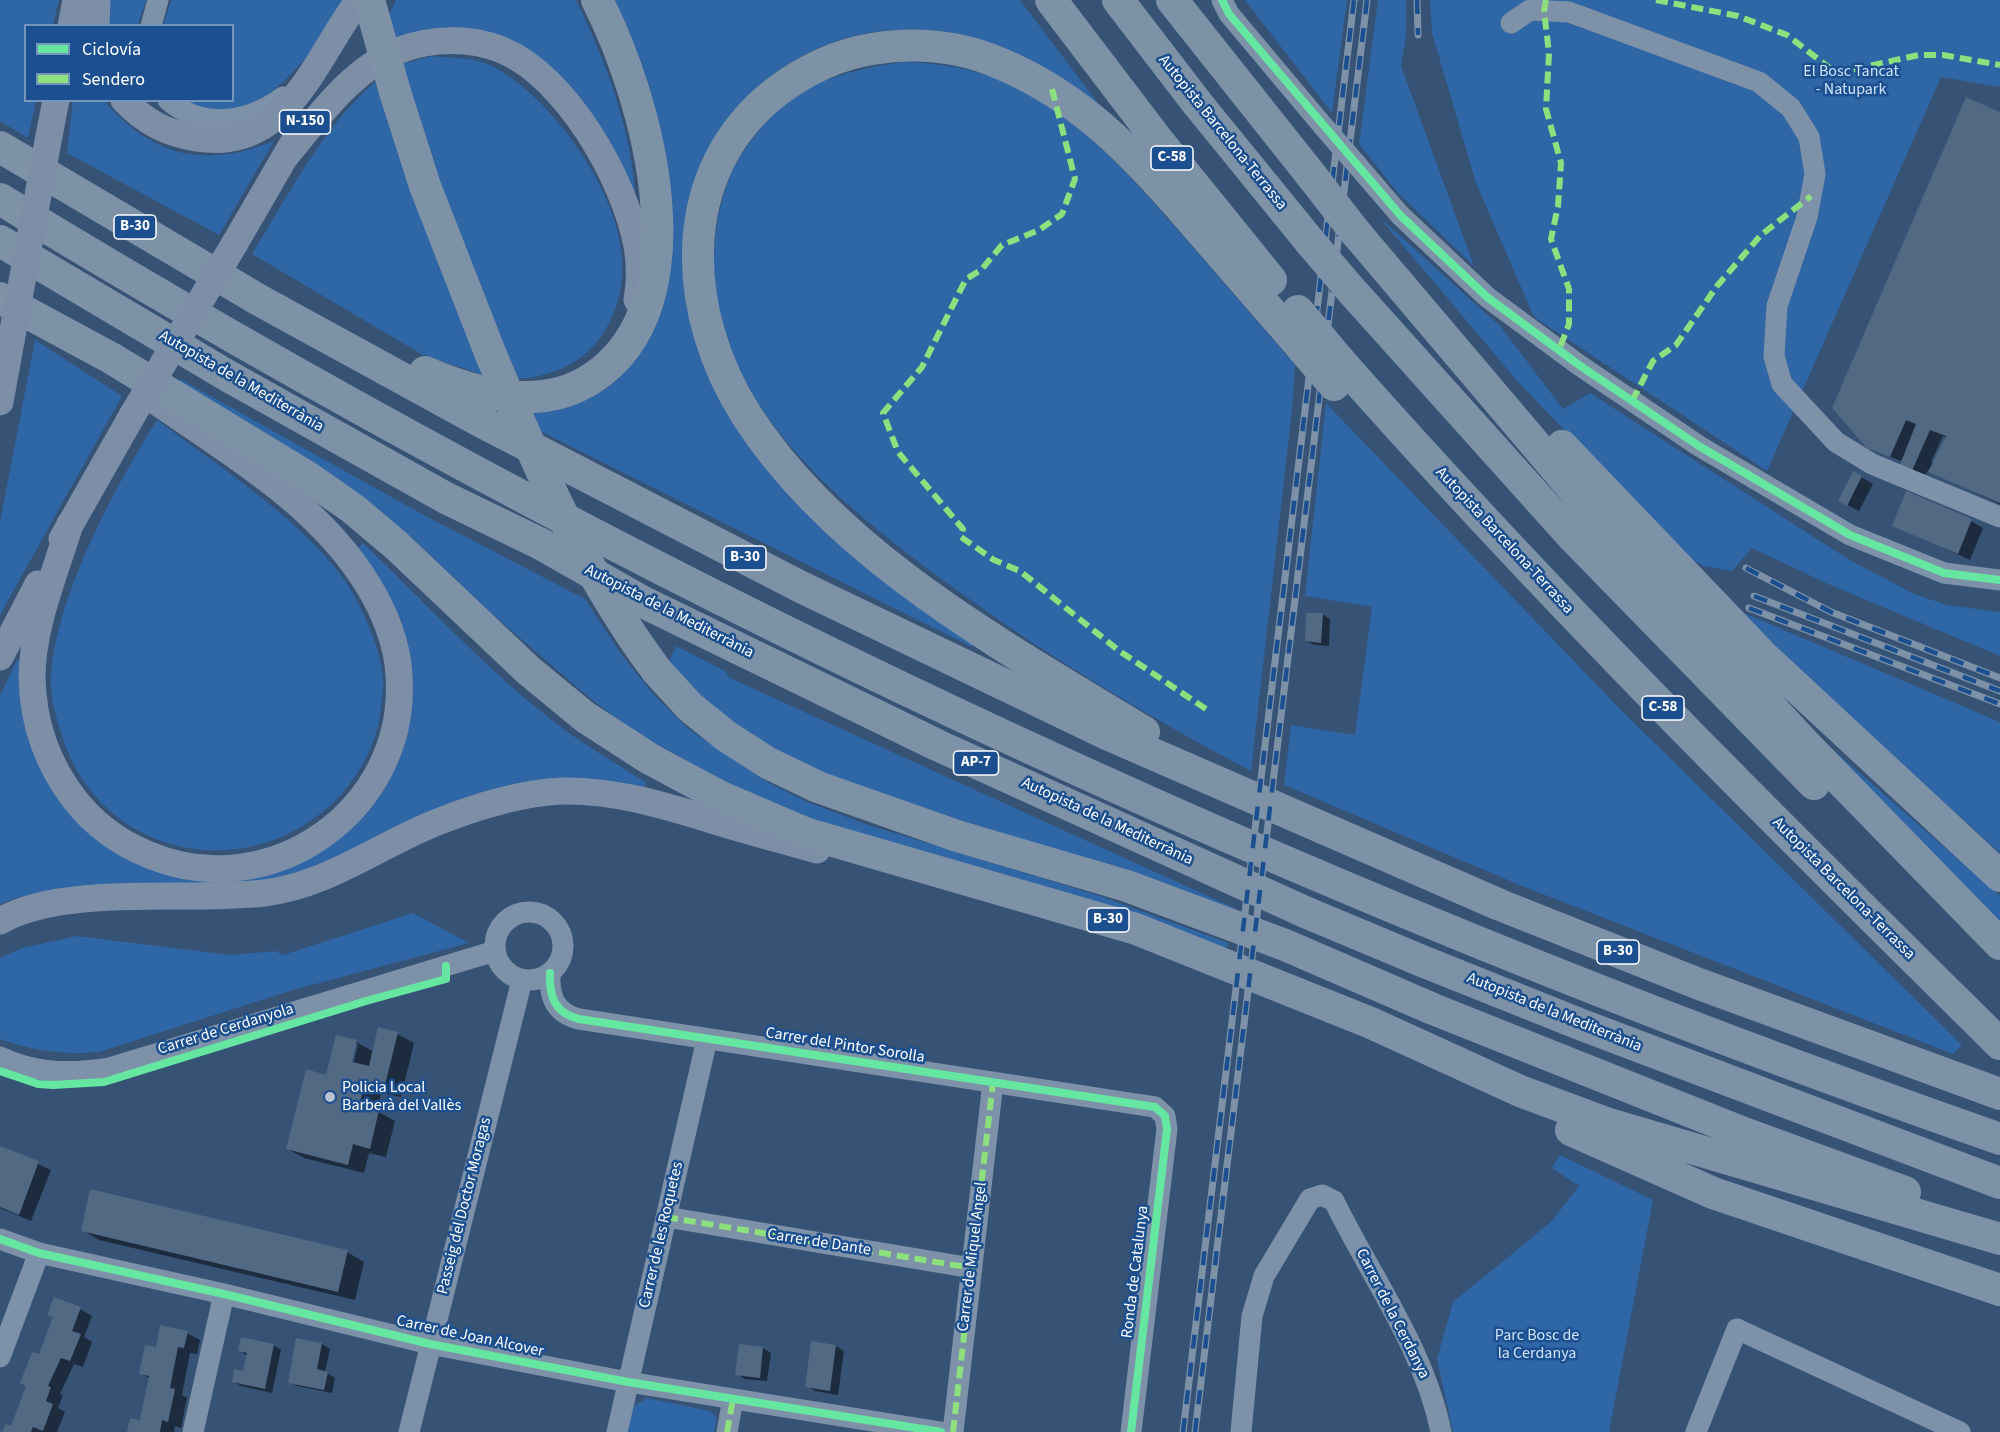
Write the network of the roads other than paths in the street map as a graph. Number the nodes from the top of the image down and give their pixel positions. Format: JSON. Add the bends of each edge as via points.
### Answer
{"nodes":[{"id":1,"x":76,"y":0,"type":"edge"},
{"id":2,"x":97,"y":0,"type":"edge"},
{"id":3,"x":158,"y":0,"type":"edge"},
{"id":4,"x":358,"y":0,"type":"edge"},
{"id":5,"x":370,"y":0,"type":"edge"},
{"id":6,"x":597,"y":0,"type":"edge"},
{"id":7,"x":1051,"y":0,"type":"edge"},
{"id":8,"x":1118,"y":0,"type":"edge"},
{"id":9,"x":1172,"y":0,"type":"edge"},
{"id":10,"x":1222,"y":0,"type":"edge"},
{"id":11,"x":1511,"y":23,"type":"dead end"},
{"id":12,"x":71,"y":24,"type":"edge"},
{"id":13,"x":96,"y":24,"type":"edge"},
{"id":14,"x":152,"y":24,"type":"edge"},
{"id":15,"x":332,"y":41,"type":"junction"},
{"id":16,"x":56,"y":102,"type":"edge"},
{"id":17,"x":126,"y":102,"type":"edge"},
{"id":18,"x":170,"y":102,"type":"edge"},
{"id":19,"x":0,"y":147,"type":"edge"},
{"id":20,"x":285,"y":157,"type":"junction"},
{"id":21,"x":0,"y":199,"type":"edge"},
{"id":22,"x":1358,"y":226,"type":"junction"},
{"id":23,"x":0,"y":241,"type":"edge"},
{"id":24,"x":0,"y":298,"type":"edge"},
{"id":25,"x":259,"y":300,"type":"junction"},
{"id":26,"x":52,"y":328,"type":"junction"},
{"id":27,"x":615,"y":361,"type":"junction"},
{"id":28,"x":1337,"y":373,"type":"junction"},
{"id":29,"x":0,"y":402,"type":"edge"},
{"id":30,"x":2000,"y":517,"type":"edge"},
{"id":31,"x":70,"y":524,"type":"junction"},
{"id":32,"x":2000,"y":579,"type":"edge"},
{"id":33,"x":0,"y":657,"type":"edge"},
{"id":34,"x":1242,"y":793,"type":"junction"},
{"id":35,"x":2000,"y":876,"type":"edge"},
{"id":36,"x":999,"y":888,"type":"junction"},
{"id":37,"x":0,"y":921,"type":"edge"},
{"id":38,"x":2000,"y":944,"type":"edge"},
{"id":39,"x":495,"y":951,"type":"junction"},
{"id":40,"x":2000,"y":966,"type":"edge"},
{"id":41,"x":550,"y":973,"type":"junction"},
{"id":42,"x":522,"y":980,"type":"junction"},
{"id":43,"x":1294,"y":993,"type":"junction"},
{"id":44,"x":707,"y":1039,"type":"junction"},
{"id":45,"x":2000,"y":1044,"type":"edge"},
{"id":46,"x":0,"y":1057,"type":"edge"},
{"id":47,"x":993,"y":1082,"type":"junction"},
{"id":48,"x":2000,"y":1094,"type":"edge"},
{"id":49,"x":1165,"y":1116,"type":"joint"},
{"id":50,"x":2000,"y":1139,"type":"edge"},
{"id":51,"x":2000,"y":1183,"type":"edge"},
{"id":52,"x":666,"y":1218,"type":"junction"},
{"id":53,"x":2000,"y":1226,"type":"edge"},
{"id":54,"x":0,"y":1239,"type":"edge"},
{"id":55,"x":2000,"y":1239,"type":"edge"},
{"id":56,"x":39,"y":1253,"type":"junction"},
{"id":57,"x":972,"y":1268,"type":"junction"},
{"id":58,"x":2000,"y":1290,"type":"edge"},
{"id":59,"x":224,"y":1294,"type":"junction"},
{"id":60,"x":430,"y":1344,"type":"junction"},
{"id":61,"x":0,"y":1357,"type":"edge"},
{"id":62,"x":628,"y":1382,"type":"junction"},
{"id":63,"x":733,"y":1399,"type":"junction"},
{"id":64,"x":193,"y":1432,"type":"edge"},
{"id":65,"x":409,"y":1432,"type":"edge"},
{"id":66,"x":617,"y":1432,"type":"edge"},
{"id":67,"x":727,"y":1432,"type":"edge"},
{"id":68,"x":941,"y":1432,"type":"edge"},
{"id":69,"x":953,"y":1432,"type":"edge"},
{"id":70,"x":1131,"y":1432,"type":"edge"},
{"id":71,"x":1241,"y":1432,"type":"edge"},
{"id":72,"x":1440,"y":1432,"type":"edge"},
{"id":73,"x":1696,"y":1432,"type":"edge"},
{"id":74,"x":1960,"y":1432,"type":"edge"}],
"edges":[{"from":1,"to":12,"type":"main road"},
{"from":2,"to":13,"type":"main road"},
{"from":3,"to":14,"type":"street"},
{"from":4,"to":15,"type":"main road"},
{"from":5,"to":20,"type":"main road","number":"N-150"},
{"from":5,"to":53,"type":"highway","bridge":true,"via":[[425,186],[491,355],[550,489],[620,621],[690,707],[726,736],[768,764],[818,788],[957,836],[1127,886],[1285,945],[1444,1014],[1744,1132]]},
{"from":6,"to":27,"type":"highway","via":[[621,49],[637,96],[652,167],[655,208],[654,273],[648,298],[631,340]]},
{"from":7,"to":28,"type":"highway","name":"Autopista Barcelona-Terrassa","number":"C-58","bridge":true,"via":[[1156,138],[1298,311]]},
{"from":8,"to":40,"type":"highway","name":"Autopista Barcelona-Terrassa","bridge":true,"via":[[1311,243],[1483,440],[1670,638]]},
{"from":9,"to":22,"type":"highway","bridge":true},
{"from":10,"to":32,"type":"street","bridge":true,"via":[[1229,14],[1400,215],[1487,297],[1699,446],[1850,535],[1944,573]]},
{"from":11,"to":30,"type":"street","via":[[1530,10],[1569,12],[1759,82],[1791,108],[1809,137],[1815,174],[1807,217],[1777,306],[1774,356],[1782,384],[1836,442],[1872,464]]},
{"from":15,"to":17,"type":"main road","via":[[285,110],[240,137],[205,140],[165,131]]},
{"from":15,"to":18,"type":"street","via":[[292,90],[265,109],[244,117],[226,121],[207,119]]},
{"from":16,"to":29,"type":"main road","bridge":true},
{"from":19,"to":25,"type":"highway","number":"B-30"},
{"from":20,"to":27,"type":"main road","via":[[357,76],[400,51],[439,41],[462,40],[483,43],[522,61],[558,93],[578,119],[613,175],[632,224],[638,247],[638,291],[628,336]]},
{"from":20,"to":31,"type":"main road","number":"N-150","bridge":true},
{"from":21,"to":50,"type":"highway","name":"Autopista de la Mediterrània","number":"AP-7","via":[[249,346],[459,463],[661,569],[946,710],[1308,872],[1562,978]]},
{"from":22,"to":35,"type":"highway","via":[[1566,452],[1756,649]]},
{"from":22,"to":38,"type":"highway","via":[[1644,572]]},
{"from":23,"to":51,"type":"highway","name":"Autopista de la Mediterrània","number":"AP-7","via":[[228,376],[446,498],[541,544],[641,602],[937,745],[1422,961]]},
{"from":24,"to":26,"type":"highway","number":"B-30"},
{"from":25,"to":27,"type":"highway","via":[[457,386],[487,394],[534,396],[566,391],[585,383]]},
{"from":25,"to":34,"type":"highway","number":"B-30","via":[[478,420],[799,586],[1107,734]]},
{"from":26,"to":31,"type":"main road","via":[[292,498],[330,535],[369,586],[394,646],[399,703],[384,759],[354,809],[333,828],[300,848],[258,865],[233,869],[181,866],[156,858],[109,834],[85,813],[50,760],[34,704],[34,648]]},
{"from":26,"to":36,"type":"highway","number":"B-30","via":[[111,357],[352,508],[553,691],[650,759],[721,797],[805,833]]},
{"from":28,"to":34,"type":"highway","bridge":true,"via":[[1296,342],[1163,187],[1100,123],[1028,76],[972,54],[918,45],[888,46],[849,53],[808,70],[767,99],[746,121],[729,142],[708,189],[697,269],[705,323],[726,378],[747,415],[795,480],[844,527],[933,597],[996,641]]},
{"from":28,"to":45,"type":"highway","name":"Autopista Barcelona-Terrassa","number":"C-58","via":[[1807,854]]},
{"from":31,"to":33,"type":"main road","number":"N-150"},
{"from":34,"to":48,"type":"highway","number":"B-30","via":[[1533,918],[1699,984]]},
{"from":36,"to":37,"type":"main road","via":[[945,886],[628,796],[561,791],[471,810],[396,840],[334,872],[267,893],[79,900],[30,908]]},
{"from":36,"to":43,"type":"highway","number":"B-30","via":[[1136,929]]},
{"from":39,"to":41,"type":"street","via":[[496,935],[505,922],[518,914],[541,915],[559,930],[563,945],[560,961]]},
{"from":39,"to":42,"type":"street","via":[[504,970]]},
{"from":39,"to":46,"type":"street","name":"Carrer de Cerdanyola","via":[[109,1068],[36,1070]]},
{"from":41,"to":42,"type":"street"},
{"from":41,"to":44,"type":"street","name":"Carrer del Pintor Sorolla","via":[[552,1000],[568,1016]]},
{"from":42,"to":60,"type":"street","name":"Passeig del Doctor Moragas"},
{"from":43,"to":55,"type":"highway","number":"B-30","via":[[1371,1023],[1520,1091],[1606,1123]]},
{"from":43,"to":58,"type":"highway","via":[[1588,1138],[1713,1193]]},
{"from":44,"to":47,"type":"street","name":"Carrer del Pintor Sorolla"},
{"from":44,"to":52,"type":"street","name":"Carrer de les Roquetes"},
{"from":47,"to":49,"type":"street","name":"Carrer del Pintor Sorolla","via":[[1155,1107]]},
{"from":47,"to":57,"type":"street","name":"Carrer de Miquel Angel"},
{"from":49,"to":70,"type":"street","name":"Ronda de Catalunya","via":[[1167,1129]]},
{"from":52,"to":57,"type":"street","name":"Carrer de Dante"},
{"from":52,"to":62,"type":"street","name":"Carrer de les Roquetes"},
{"from":54,"to":56,"type":"street","name":"Carrer de Joan Alcover"},
{"from":56,"to":59,"type":"street","name":"Carrer de Joan Alcover"},
{"from":56,"to":61,"type":"street"},
{"from":57,"to":69,"type":"street","name":"Carrer de Miquel Angel"},
{"from":59,"to":60,"type":"street","name":"Carrer de Joan Alcover"},
{"from":59,"to":64,"type":"street"},
{"from":60,"to":62,"type":"street","name":"Carrer de Joan Alcover"},
{"from":60,"to":65,"type":"street","name":"Passeig del Doctor Moragas"},
{"from":62,"to":63,"type":"street","name":"Carrer de Joan Alcover"},
{"from":62,"to":66,"type":"street","name":"Carrer de les Roquetes"},
{"from":63,"to":67,"type":"street"},
{"from":63,"to":68,"type":"street","name":"Carrer de Joan Alcover"},
{"from":71,"to":72,"type":"street","name":"Carrer de la Cerdanya","via":[[1252,1316],[1264,1276],[1310,1198],[1322,1195],[1334,1201],[1408,1340],[1434,1397]]},
{"from":73,"to":74,"type":"street","via":[[1737,1329]]}]}
